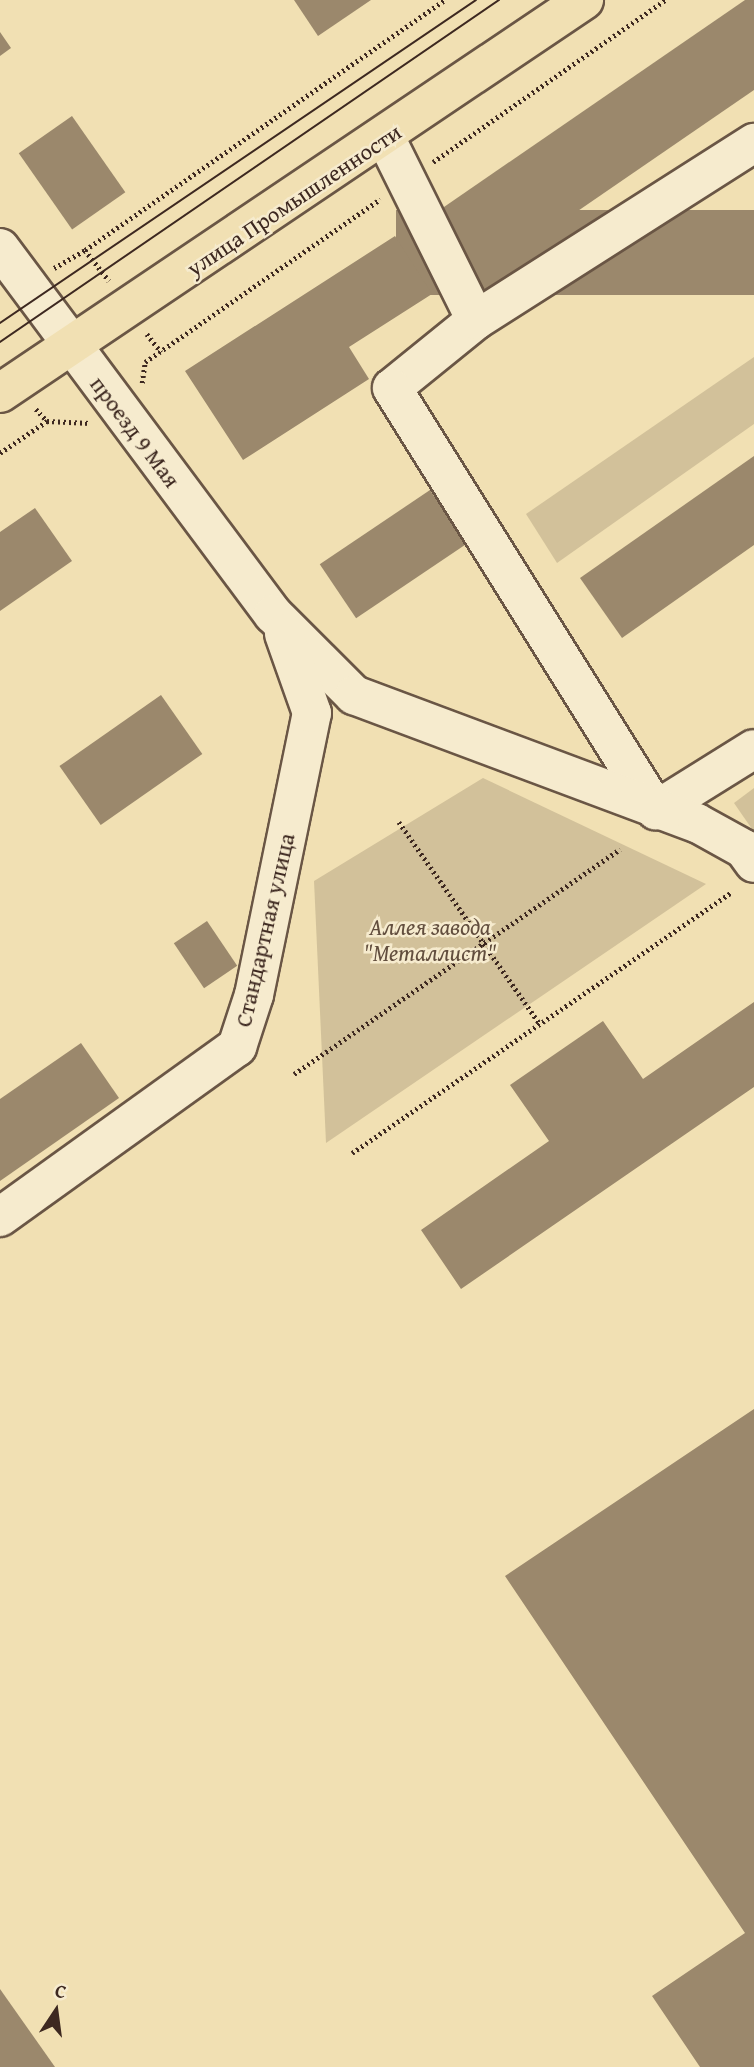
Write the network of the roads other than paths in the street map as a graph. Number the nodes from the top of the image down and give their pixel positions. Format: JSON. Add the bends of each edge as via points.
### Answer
{"nodes":[{"id":1,"x":584,"y":0,"type":"edge"},
{"id":2,"x":386,"y":139,"type":"junction"},
{"id":3,"x":754,"y":143,"type":"edge"},
{"id":4,"x":0,"y":248,"type":"edge"},
{"id":5,"x":476,"y":320,"type":"junction"},
{"id":6,"x":71,"y":345,"type":"junction"},
{"id":7,"x":0,"y":393,"type":"edge"},
{"id":8,"x":273,"y":614,"type":"junction"},
{"id":9,"x":754,"y":749,"type":"edge"},
{"id":10,"x":656,"y":810,"type":"junction"},
{"id":11,"x":754,"y":863,"type":"edge"},
{"id":12,"x":0,"y":1217,"type":"edge"}],
"edges":[{"from":1,"to":2,"type":"main road","name":"улица Промышленности"},
{"from":2,"to":5,"type":"street"},
{"from":2,"to":6,"type":"main road","name":"улица Промышленности"},
{"from":3,"to":5,"type":"street"},
{"from":4,"to":6,"type":"street","name":"проезд 9 Мая"},
{"from":5,"to":10,"type":"street","via":[[392,388]]},
{"from":6,"to":7,"type":"main road","name":"улица Промышленности"},
{"from":6,"to":8,"type":"street","name":"проезд 9 Мая"},
{"from":8,"to":10,"type":"street","via":[[354,695]]},
{"from":8,"to":12,"type":"street","name":"Стандартная улица","via":[[297,659],[312,713],[254,995],[237,1047]]},
{"from":9,"to":10,"type":"street"},
{"from":10,"to":11,"type":"street","via":[[744,849]]}]}
